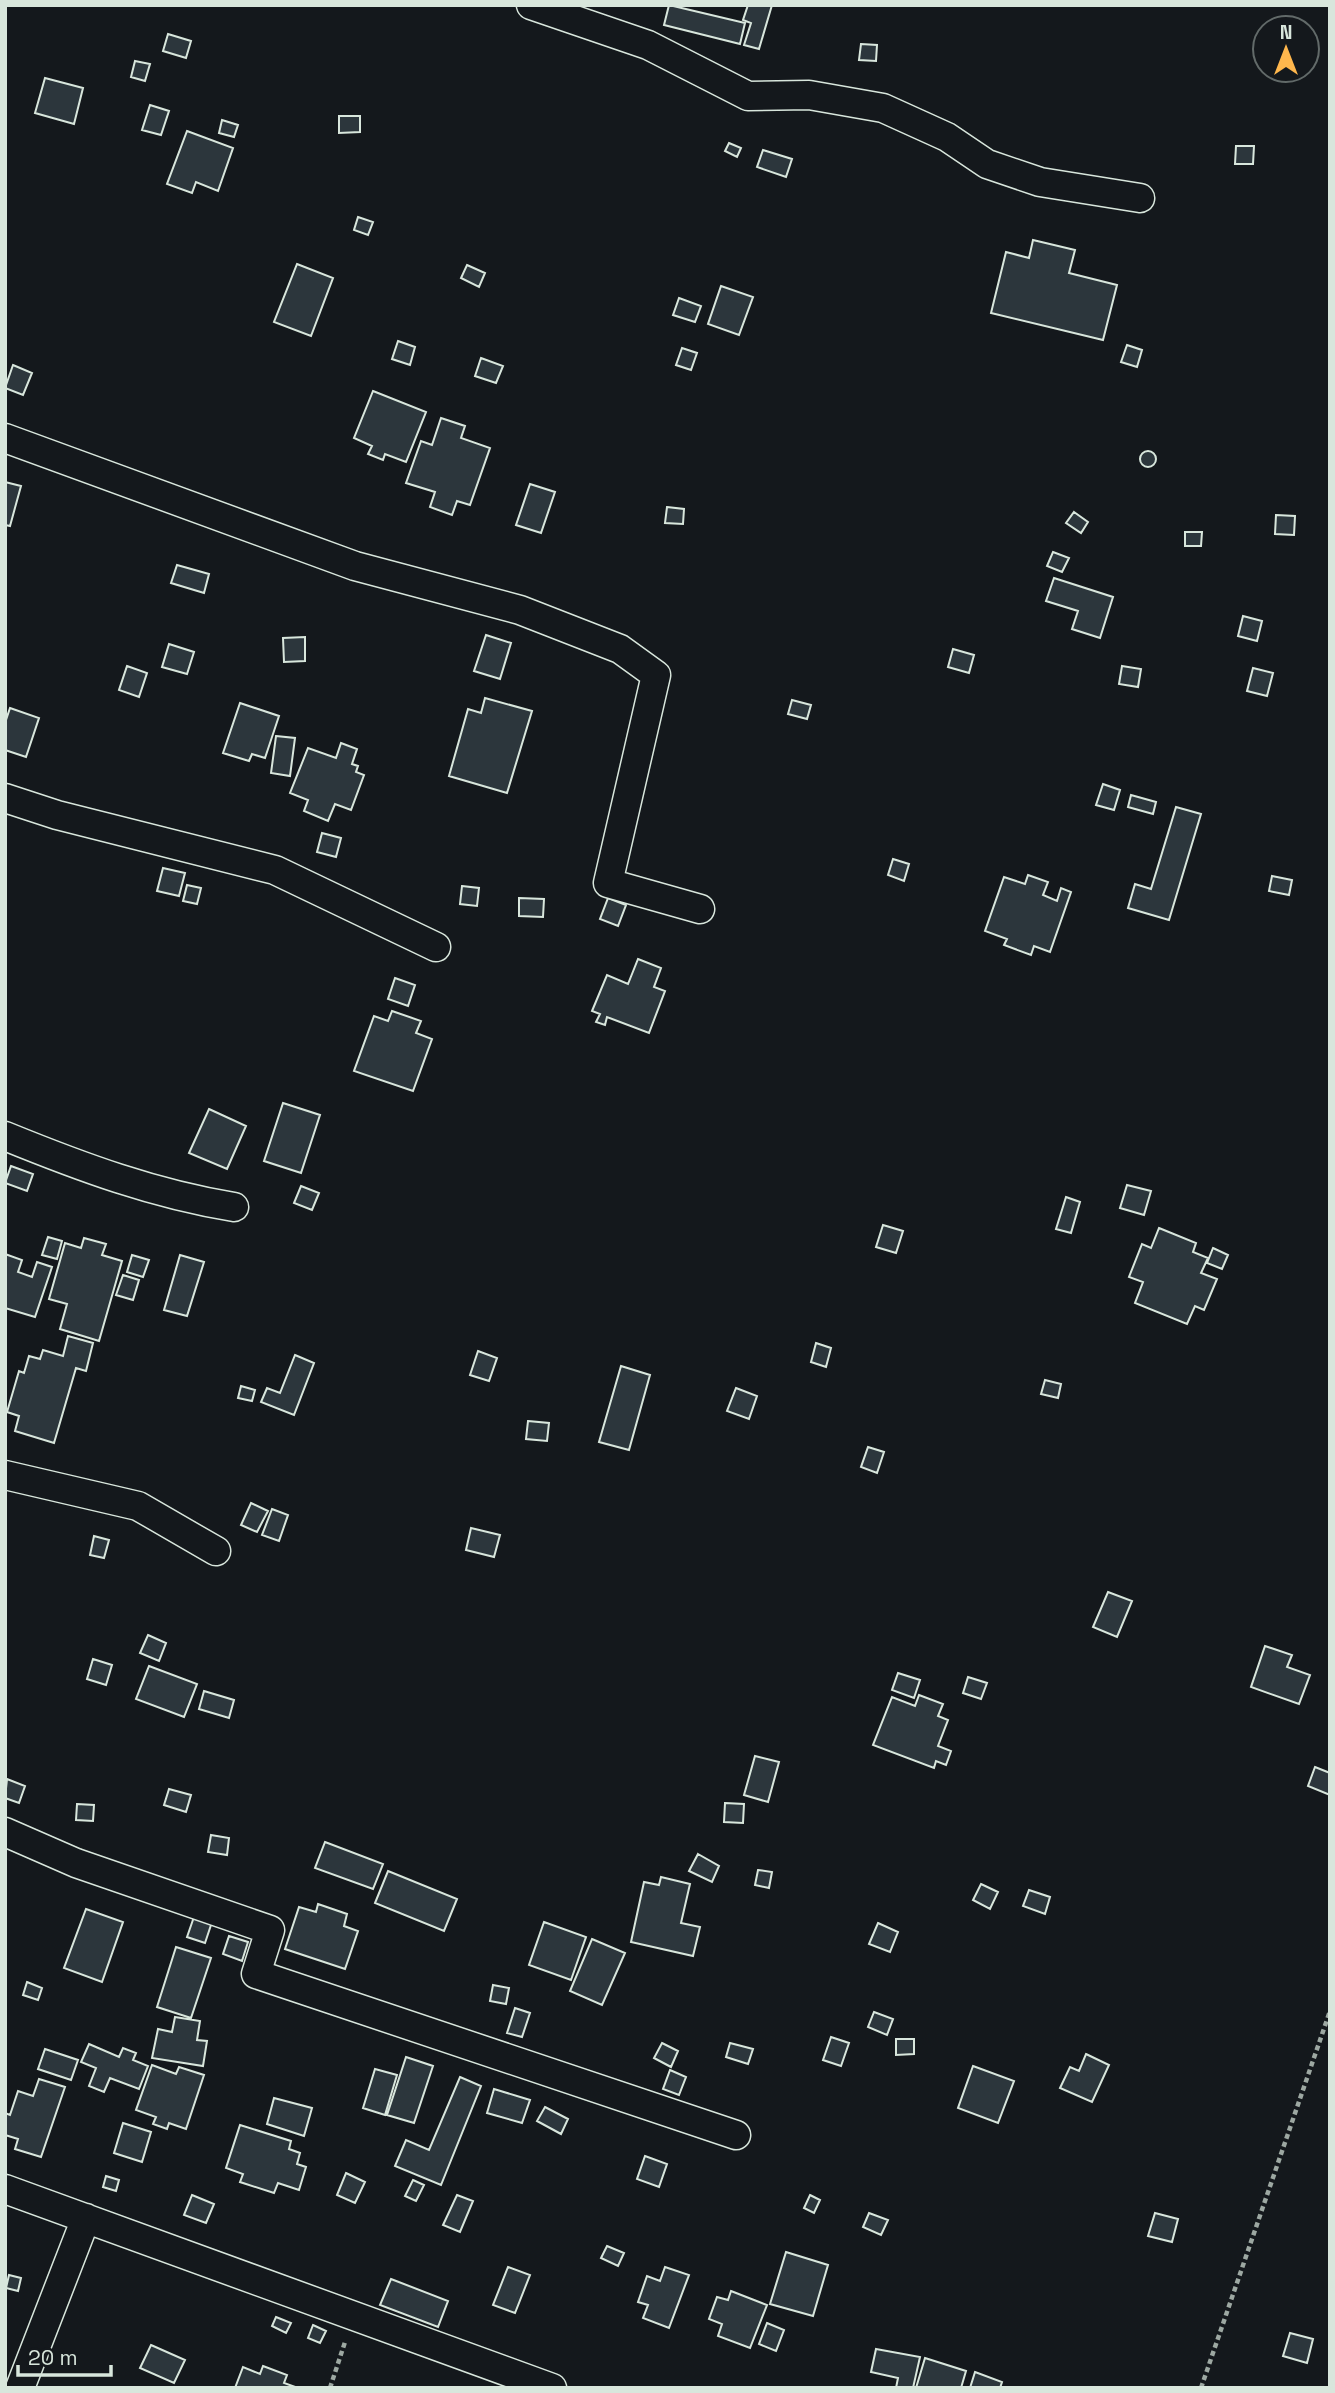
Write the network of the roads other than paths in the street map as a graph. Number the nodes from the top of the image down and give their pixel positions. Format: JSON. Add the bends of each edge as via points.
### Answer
{"nodes":[{"id":1,"x":531,"y":5,"type":"edge"},
{"id":2,"x":1140,"y":198,"type":"dead end"},
{"id":3,"x":5,"y":438,"type":"edge"},
{"id":4,"x":5,"y":798,"type":"edge"},
{"id":5,"x":700,"y":909,"type":"dead end"},
{"id":6,"x":436,"y":947,"type":"dead end"},
{"id":7,"x":5,"y":1136,"type":"edge"},
{"id":8,"x":234,"y":1207,"type":"dead end"},
{"id":9,"x":5,"y":1475,"type":"edge"},
{"id":10,"x":216,"y":1551,"type":"dead end"},
{"id":11,"x":5,"y":1832,"type":"edge"},
{"id":12,"x":736,"y":2135,"type":"dead end"},
{"id":13,"x":5,"y":2189,"type":"edge"},
{"id":14,"x":86,"y":2218,"type":"junction"},
{"id":15,"x":20,"y":2388,"type":"edge"},
{"id":16,"x":552,"y":2388,"type":"edge"}],
"edges":[{"from":1,"to":2,"type":"street","via":[[648,45],[748,96],[809,95],[883,108],[947,137],[987,164],[1040,182]]},
{"from":3,"to":5,"type":"street","via":[[355,566],[520,611],[620,649],[656,676],[608,883]]},
{"from":4,"to":6,"type":"street","via":[[275,870]]},
{"from":7,"to":8,"type":"street","via":[[98,1174],[184,1199]]},
{"from":9,"to":10,"type":"street","via":[[138,1506]]},
{"from":11,"to":12,"type":"street","via":[[76,1863],[270,1930],[256,1975]]},
{"from":13,"to":14,"type":"street"},
{"from":14,"to":15,"type":"street"},
{"from":14,"to":16,"type":"street"}]}
